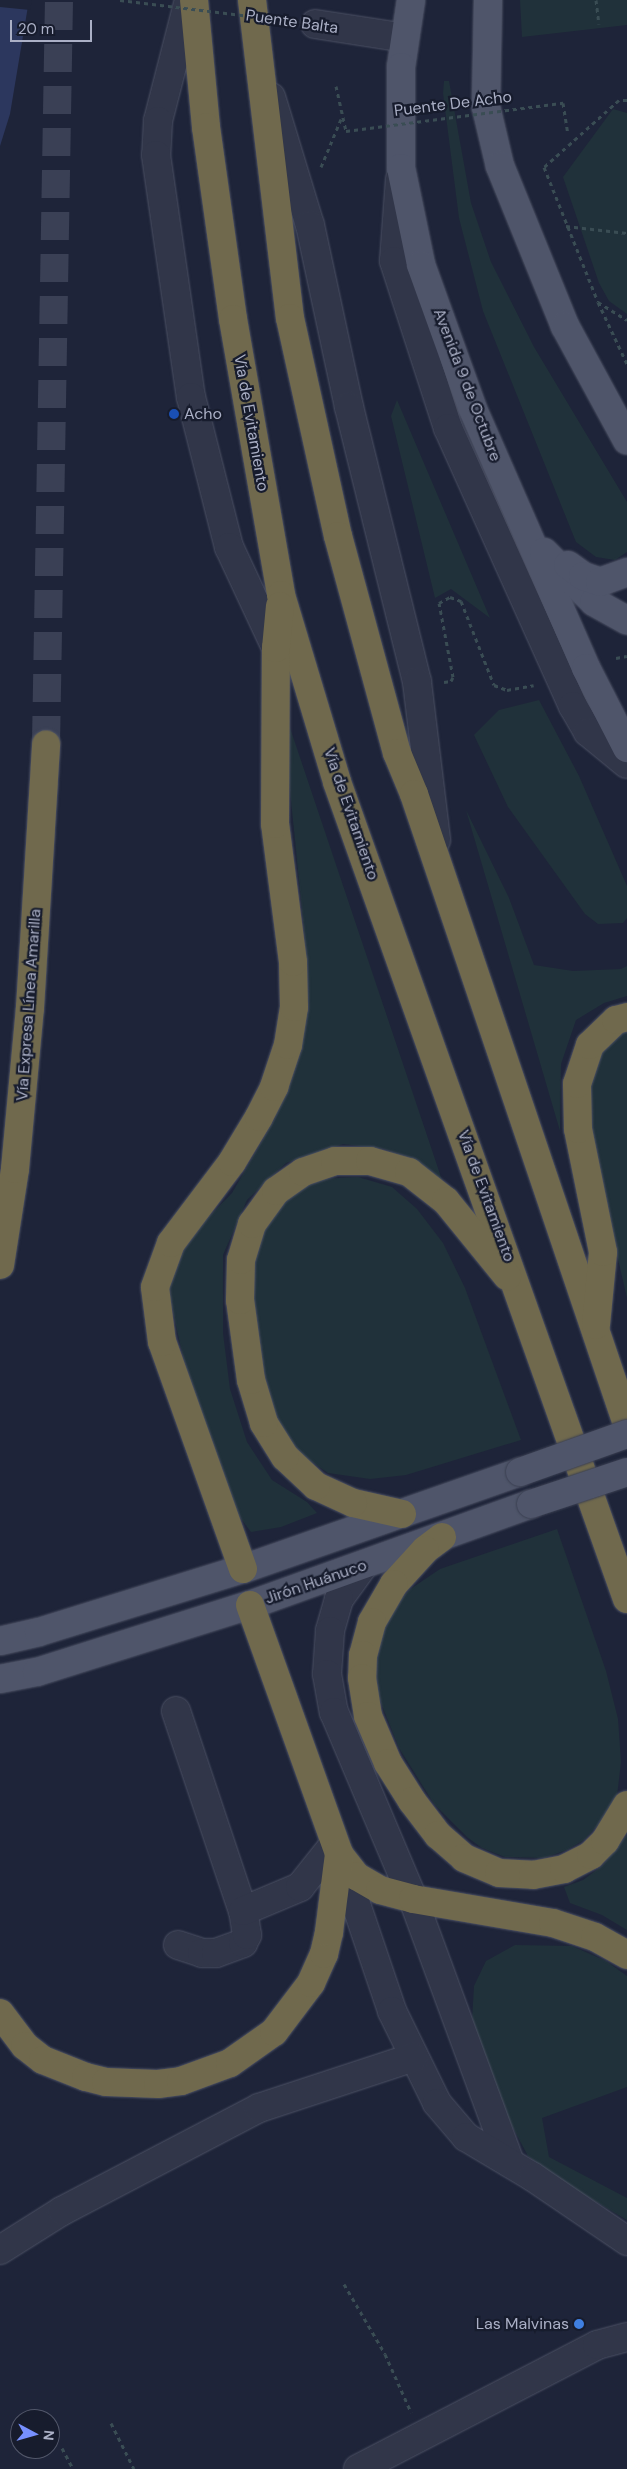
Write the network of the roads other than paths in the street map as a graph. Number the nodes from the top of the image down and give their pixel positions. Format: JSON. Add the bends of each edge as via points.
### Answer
{"nodes":[{"id":1,"x":189,"y":0,"type":"edge"},
{"id":2,"x":194,"y":0,"type":"edge"},
{"id":3,"x":252,"y":0,"type":"edge"},
{"id":4,"x":411,"y":0,"type":"edge"},
{"id":5,"x":488,"y":0,"type":"edge"},
{"id":6,"x":315,"y":24,"type":"road end"},
{"id":7,"x":406,"y":38,"type":"junction"},
{"id":8,"x":258,"y":56,"type":"junction"},
{"id":9,"x":401,"y":168,"type":"junction"},
{"id":10,"x":620,"y":413,"type":"edge"},
{"id":11,"x":627,"y":440,"type":"edge"},
{"id":12,"x":529,"y":536,"type":"junction"},
{"id":13,"x":627,"y":572,"type":"edge"},
{"id":14,"x":281,"y":595,"type":"junction"},
{"id":15,"x":627,"y":620,"type":"edge"},
{"id":16,"x":276,"y":648,"type":"junction"},
{"id":17,"x":309,"y":683,"type":"junction"},
{"id":18,"x":46,"y":744,"type":"tunnel mouth"},
{"id":19,"x":627,"y":748,"type":"edge"},
{"id":20,"x":627,"y":764,"type":"edge"},
{"id":21,"x":439,"y":866,"type":"junction"},
{"id":22,"x":627,"y":1017,"type":"edge"},
{"id":23,"x":0,"y":1265,"type":"edge"},
{"id":24,"x":520,"y":1291,"type":"junction"},
{"id":25,"x":595,"y":1334,"type":"junction"},
{"id":26,"x":627,"y":1424,"type":"edge"},
{"id":27,"x":627,"y":1434,"type":"edge"},
{"id":28,"x":627,"y":1472,"type":"edge"},
{"id":29,"x":402,"y":1514,"type":"junction"},
{"id":30,"x":442,"y":1537,"type":"junction"},
{"id":31,"x":363,"y":1566,"type":"junction"},
{"id":32,"x":243,"y":1569,"type":"junction"},
{"id":33,"x":627,"y":1599,"type":"edge"},
{"id":34,"x":250,"y":1605,"type":"junction"},
{"id":35,"x":0,"y":1641,"type":"edge"},
{"id":36,"x":0,"y":1679,"type":"edge"},
{"id":37,"x":176,"y":1711,"type":"dead end"},
{"id":38,"x":627,"y":1805,"type":"edge"},
{"id":39,"x":337,"y":1848,"type":"junction"},
{"id":40,"x":413,"y":1899,"type":"junction"},
{"id":41,"x":243,"y":1911,"type":"junction"},
{"id":42,"x":178,"y":1945,"type":"dead end"},
{"id":43,"x":627,"y":1955,"type":"edge"},
{"id":44,"x":0,"y":2013,"type":"edge"},
{"id":45,"x":414,"y":2057,"type":"junction"},
{"id":46,"x":510,"y":2163,"type":"junction"},
{"id":47,"x":627,"y":2241,"type":"edge"},
{"id":48,"x":0,"y":2250,"type":"edge"},
{"id":49,"x":627,"y":2337,"type":"edge"},
{"id":50,"x":358,"y":2469,"type":"edge"}],
"edges":[{"from":1,"to":16,"type":"street","via":[[158,121],[156,155],[191,397],[229,546]]},
{"from":2,"to":14,"type":"highway","name":"Vía de Evitamiento","via":[[206,127],[233,319]]},
{"from":3,"to":8,"type":"highway"},
{"from":4,"to":7,"type":"main road","name":"Avenida 9 de Octubre"},
{"from":5,"to":10,"type":"main road","via":[[486,107],[500,166],[565,326]]},
{"from":6,"to":7,"type":"street","name":"Puente Balta"},
{"from":7,"to":9,"type":"main road","name":"Avenida 9 de Octubre","via":[[401,67]]},
{"from":8,"to":21,"type":"street","via":[[310,225],[349,407],[417,682]]},
{"from":8,"to":21,"type":"highway","via":[[290,318],[338,536],[397,753]]},
{"from":9,"to":12,"type":"main road","name":"Avenida 9 de Octubre","via":[[426,280],[472,407]]},
{"from":9,"to":20,"type":"street","via":[[394,261],[448,428],[573,706],[588,732]]},
{"from":10,"to":11,"type":"main road"},
{"from":12,"to":13,"type":"main road","via":[[583,576],[600,582]]},
{"from":12,"to":15,"type":"main road","via":[[576,586],[612,614]]},
{"from":12,"to":19,"type":"main road","name":"Avenida 9 de Octubre","via":[[586,668]]},
{"from":14,"to":16,"type":"highway"},
{"from":14,"to":17,"type":"highway","name":"Vía de Evitamiento"},
{"from":16,"to":17,"type":"street"},
{"from":16,"to":32,"type":"highway","via":[[276,824],[293,962],[294,1006],[288,1045],[274,1087],[259,1117],[232,1162],[171,1243],[155,1287],[162,1342]]},
{"from":17,"to":24,"type":"highway","name":"Vía de Evitamiento","via":[[337,782]]},
{"from":18,"to":23,"type":"highway","name":"Vía Expresa Línea Amarilla","via":[[30,1008],[16,1169]]},
{"from":21,"to":25,"type":"highway"},
{"from":22,"to":25,"type":"highway","via":[[616,1020],[590,1045],[577,1084],[578,1129],[603,1252]]},
{"from":24,"to":29,"type":"highway","via":[[446,1201],[409,1172],[370,1161],[335,1161],[303,1172],[276,1191],[252,1224],[241,1260],[240,1300],[251,1380],[264,1423],[285,1457],[316,1486],[353,1503]]},
{"from":24,"to":33,"type":"highway","name":"Vía de Evitamiento"},
{"from":25,"to":26,"type":"highway"},
{"from":27,"to":29,"type":"main road","bridge":true},
{"from":28,"to":30,"type":"main road","name":"Jirón Huánuco","bridge":true},
{"from":29,"to":32,"type":"main road"},
{"from":30,"to":31,"type":"main road","name":"Jirón Huánuco"},
{"from":30,"to":38,"type":"highway","via":[[425,1550],[394,1584],[372,1622],[362,1655],[368,1716],[388,1763],[412,1801],[438,1835],[464,1858],[499,1873],[533,1875],[564,1869],[591,1855],[605,1841]]},
{"from":31,"to":34,"type":"main road","name":"Jirón Huánuco"},
{"from":31,"to":40,"type":"street","via":[[339,1599],[330,1630],[327,1674],[334,1712],[350,1754]]},
{"from":32,"to":35,"type":"main road"},
{"from":34,"to":36,"type":"main road","name":"Jirón Huánuco","via":[[37,1672]]},
{"from":34,"to":39,"type":"highway"},
{"from":37,"to":41,"type":"street"},
{"from":39,"to":40,"type":"highway","via":[[356,1876],[380,1890]]},
{"from":39,"to":41,"type":"street","via":[[300,1887]]},
{"from":39,"to":44,"type":"highway","via":[[329,1932],[324,1954],[311,1983],[274,2032],[230,2063],[181,2081],[158,2084],[133,2085],[92,2079],[43,2060],[25,2046]]},
{"from":39,"to":45,"type":"street","via":[[392,2011]]},
{"from":40,"to":43,"type":"highway","via":[[553,1923],[595,1937]]},
{"from":40,"to":46,"type":"street"},
{"from":41,"to":42,"type":"street","via":[[247,1935],[244,1943],[202,1953]]},
{"from":45,"to":46,"type":"street","via":[[436,2103],[466,2137]]},
{"from":45,"to":48,"type":"street","via":[[259,2108],[62,2211]]},
{"from":46,"to":47,"type":"street"},
{"from":49,"to":50,"type":"street","via":[[597,2345]]}]}
